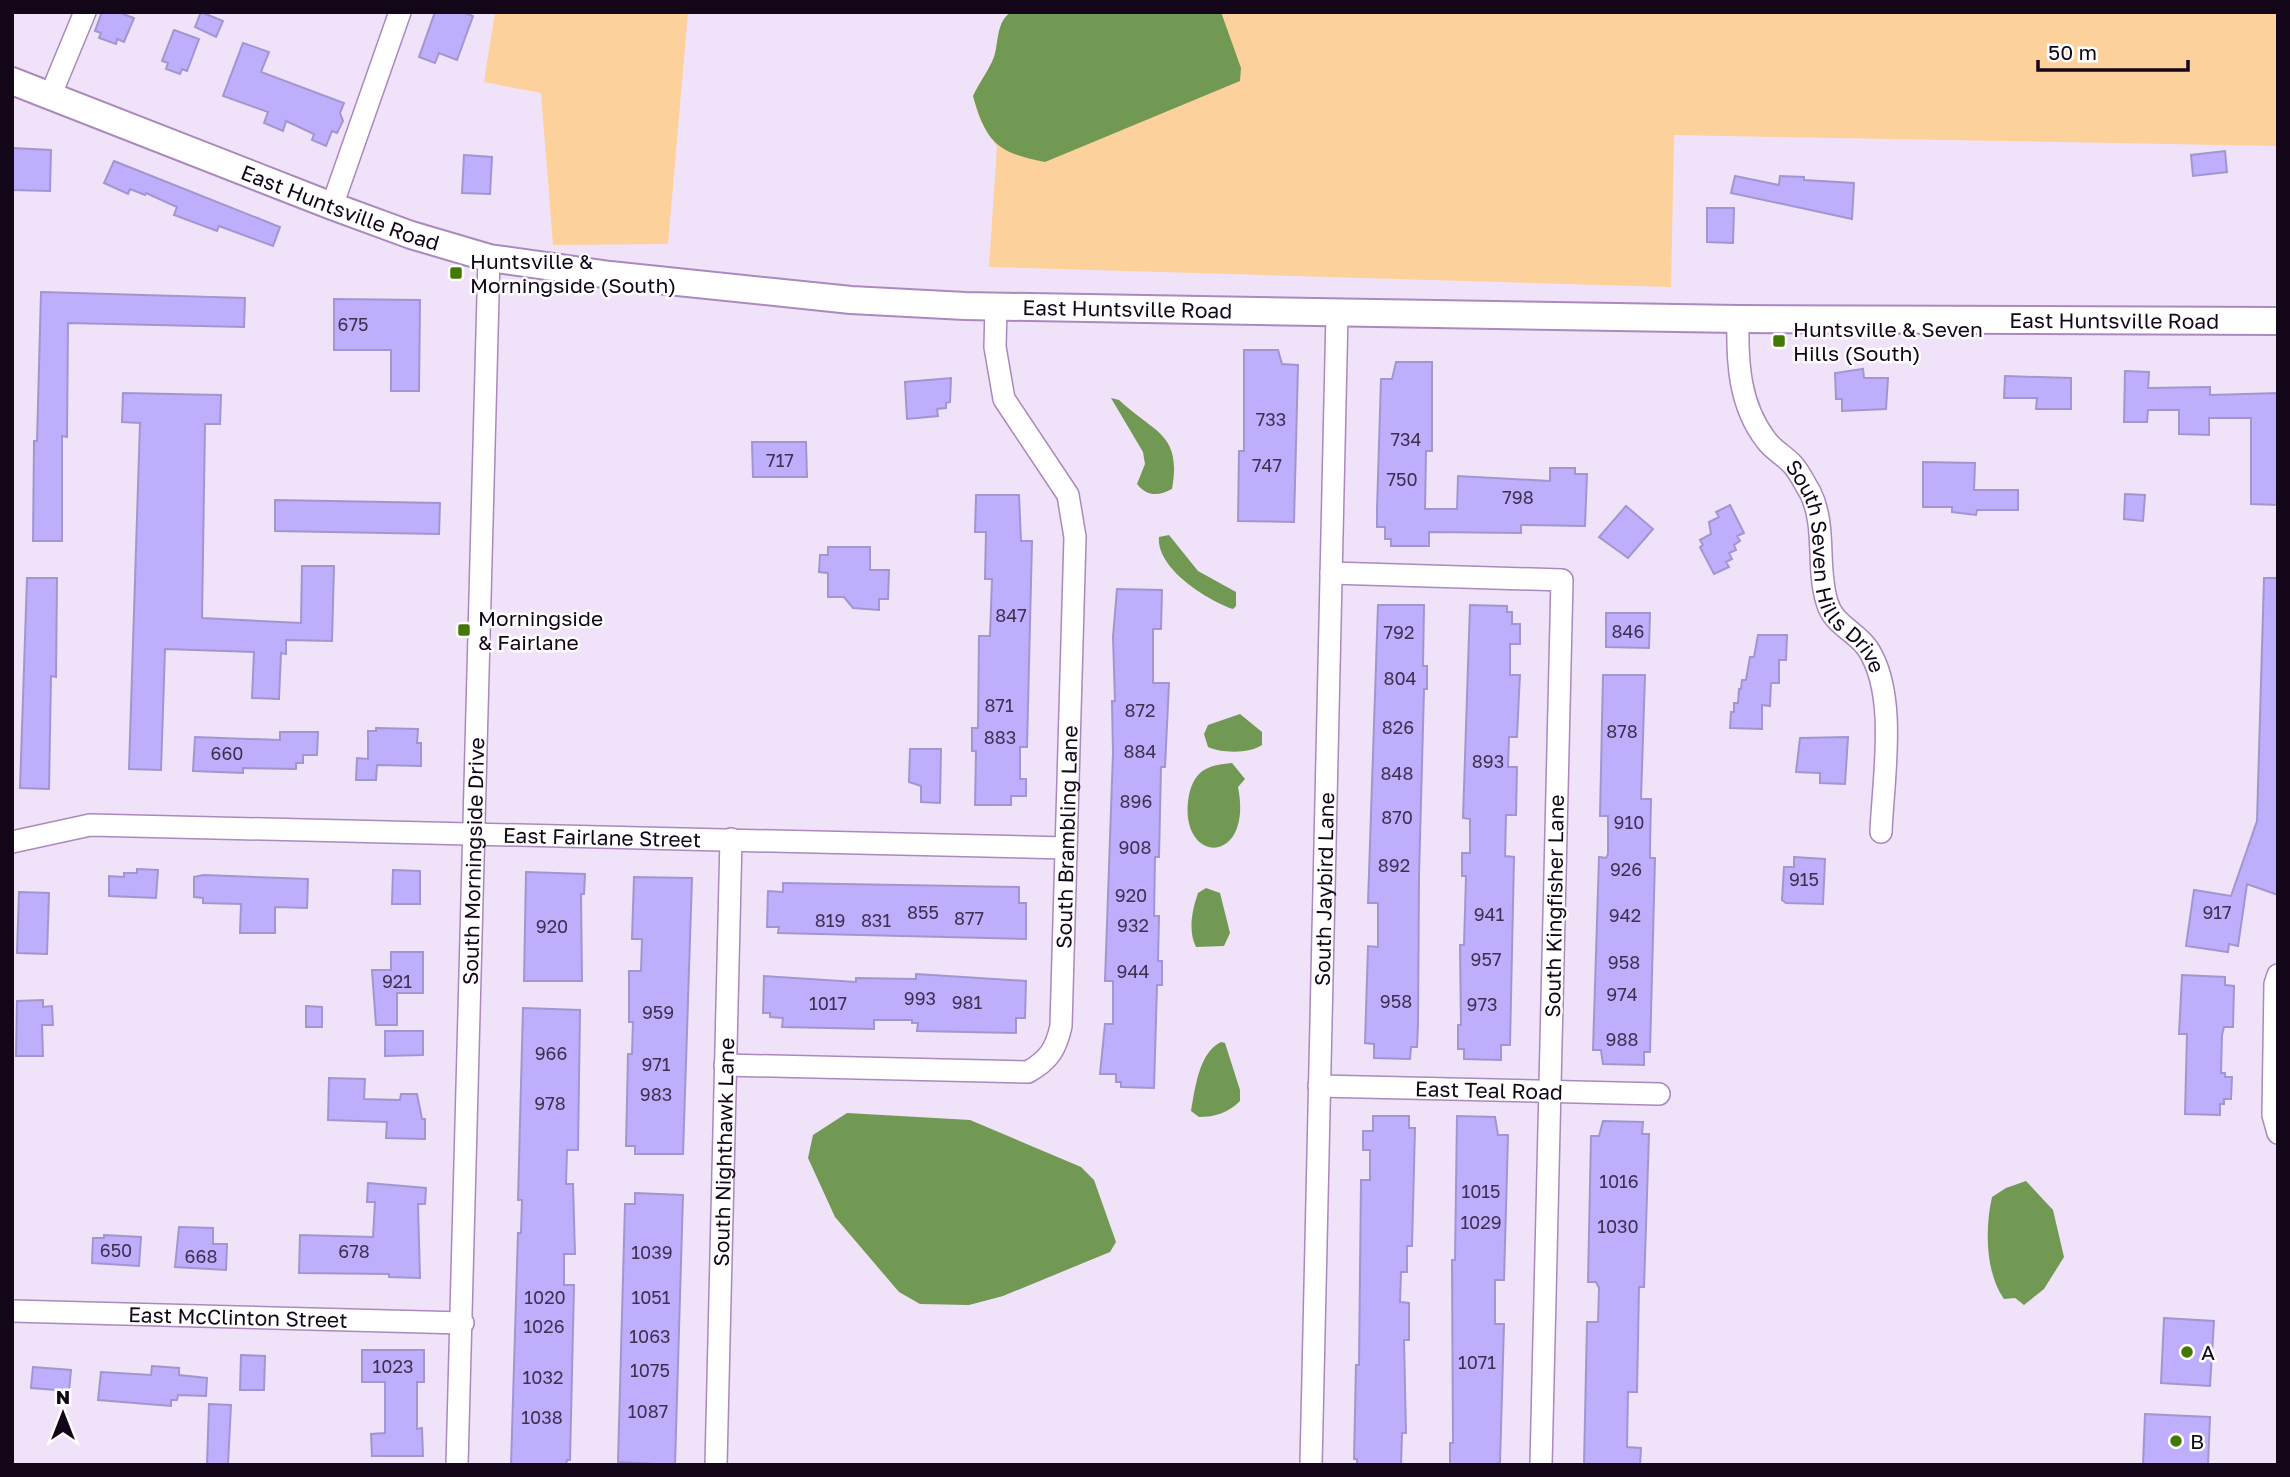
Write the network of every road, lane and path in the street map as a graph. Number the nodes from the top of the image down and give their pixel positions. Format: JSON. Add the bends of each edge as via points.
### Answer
{"nodes":[{"id":1,"x":85,"y":12,"type":"edge"},
{"id":2,"x":400,"y":12,"type":"edge"},
{"id":3,"x":12,"y":81,"type":"edge"},
{"id":4,"x":51,"y":94,"type":"junction"},
{"id":5,"x":332,"y":206,"type":"junction"},
{"id":6,"x":489,"y":258,"type":"junction"},
{"id":7,"x":996,"y":306,"type":"junction"},
{"id":8,"x":1337,"y":313,"type":"junction"},
{"id":9,"x":1738,"y":319,"type":"junction"},
{"id":10,"x":2278,"y":321,"type":"edge"},
{"id":11,"x":1331,"y":573,"type":"junction"},
{"id":12,"x":472,"y":832,"type":"junction"},
{"id":13,"x":1881,"y":832,"type":"dead end"},
{"id":14,"x":731,"y":839,"type":"junction"},
{"id":15,"x":12,"y":842,"type":"edge"},
{"id":16,"x":1066,"y":848,"type":"junction"},
{"id":17,"x":2278,"y":975,"type":"edge"},
{"id":18,"x":725,"y":1065,"type":"junction"},
{"id":19,"x":1319,"y":1086,"type":"junction"},
{"id":20,"x":1550,"y":1091,"type":"junction"},
{"id":21,"x":1659,"y":1094,"type":"dead end"},
{"id":22,"x":2278,"y":1133,"type":"edge"},
{"id":23,"x":12,"y":1311,"type":"edge"},
{"id":24,"x":463,"y":1324,"type":"junction"},
{"id":25,"x":457,"y":1465,"type":"edge"},
{"id":26,"x":716,"y":1465,"type":"edge"},
{"id":27,"x":1311,"y":1465,"type":"edge"},
{"id":28,"x":1541,"y":1465,"type":"edge"}],
"edges":[{"from":1,"to":4,"type":"street"},
{"from":2,"to":5,"type":"street"},
{"from":3,"to":4,"type":"main road","name":"East Huntsville Road"},
{"from":4,"to":5,"type":"main road","name":"East Huntsville Road"},
{"from":5,"to":6,"type":"main road","name":"East Huntsville Road"},
{"from":6,"to":7,"type":"main road","name":"East Huntsville Road","via":[[851,300]]},
{"from":6,"to":12,"type":"street","name":"South Morningside Drive"},
{"from":7,"to":8,"type":"main road","name":"East Huntsville Road"},
{"from":7,"to":16,"type":"street","name":"South Brambling Lane","via":[[995,347],[1004,399],[1068,495],[1074,537]]},
{"from":8,"to":9,"type":"main road","name":"East Huntsville Road"},
{"from":8,"to":11,"type":"street","name":"South Jaybird Lane"},
{"from":9,"to":10,"type":"main road","name":"East Huntsville Road"},
{"from":9,"to":13,"type":"street","name":"South Seven Hills Drive","via":[[1737,358],[1747,409],[1767,442],[1794,466],[1811,495],[1821,537],[1827,605],[1842,627],[1867,648],[1881,677],[1886,710]]},
{"from":11,"to":19,"type":"street","name":"South Jaybird Lane"},
{"from":11,"to":20,"type":"street","name":"South Kingfisher Lane","via":[[1562,580]]},
{"from":12,"to":14,"type":"street","name":"East Fairlane Street"},
{"from":12,"to":15,"type":"street","name":"East Fairlane Street","via":[[90,825]]},
{"from":12,"to":24,"type":"street","name":"South Morningside Drive"},
{"from":14,"to":16,"type":"street","name":"East Fairlane Street"},
{"from":14,"to":18,"type":"street","name":"South Nighthawk Lane"},
{"from":16,"to":18,"type":"street","name":"South Brambling Lane","via":[[1061,1026],[1056,1047],[1045,1062],[1028,1072],[1003,1073]]},
{"from":17,"to":22,"type":"street","via":[[2273,1115]]},
{"from":18,"to":26,"type":"street","name":"South Nighthawk Lane"},
{"from":19,"to":20,"type":"street","name":"East Teal Road"},
{"from":19,"to":27,"type":"street","name":"South Jaybird Lane"},
{"from":20,"to":21,"type":"street","name":"East Teal Road"},
{"from":20,"to":28,"type":"street","name":"South Kingfisher Lane"},
{"from":23,"to":24,"type":"street","name":"East McClinton Street"},
{"from":24,"to":25,"type":"street","name":"South Morningside Drive"}]}
